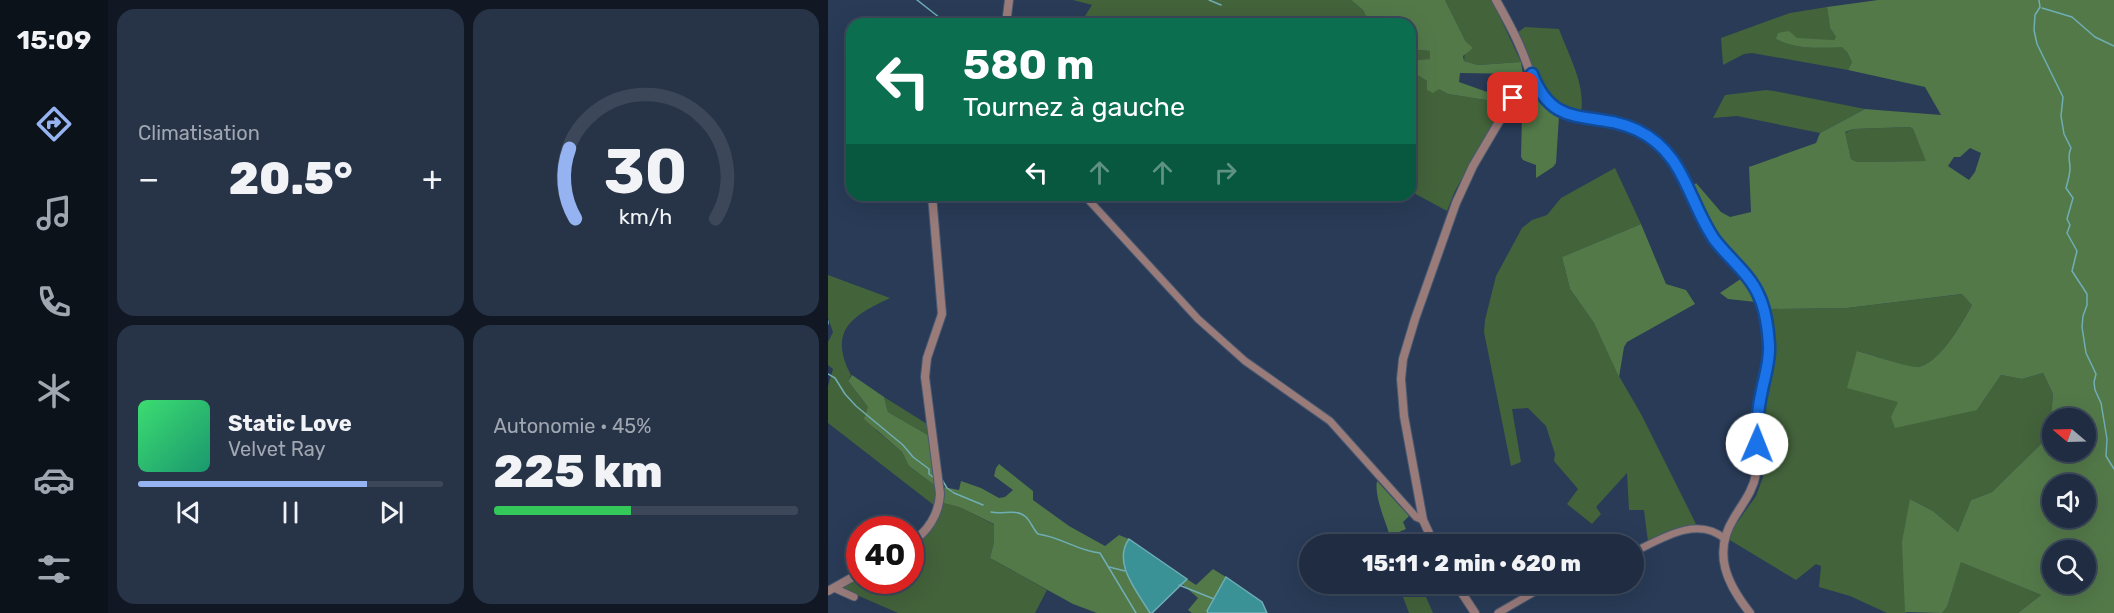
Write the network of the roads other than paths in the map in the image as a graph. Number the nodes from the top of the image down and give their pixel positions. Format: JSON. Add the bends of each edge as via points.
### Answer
{"nodes":[{"id":1,"x":1009,"y":0,"type":"edge"},
{"id":2,"x":1496,"y":0,"type":"edge"},
{"id":3,"x":1007,"y":18,"type":"edge"},
{"id":4,"x":1532,"y":74,"type":"junction"},
{"id":5,"x":933,"y":201,"type":"edge"},
{"id":6,"x":1090,"y":201,"type":"edge"},
{"id":7,"x":1423,"y":520,"type":"junction"},
{"id":8,"x":924,"y":530,"type":"edge"},
{"id":9,"x":1429,"y":534,"type":"edge"},
{"id":10,"x":1725,"y":540,"type":"junction"},
{"id":11,"x":1644,"y":547,"type":"edge"},
{"id":12,"x":846,"y":581,"type":"edge"},
{"id":13,"x":831,"y":590,"type":"edge"},
{"id":14,"x":1463,"y":594,"type":"edge"},
{"id":15,"x":1531,"y":594,"type":"edge"},
{"id":16,"x":854,"y":597,"type":"dead end"},
{"id":17,"x":1475,"y":613,"type":"edge"},
{"id":18,"x":1498,"y":613,"type":"edge"},
{"id":19,"x":1750,"y":613,"type":"edge"}],
"edges":[{"from":1,"to":3,"type":"street"},
{"from":2,"to":4,"type":"street"},
{"from":4,"to":7,"type":"street","via":[[1520,87],[1464,184],[1405,351],[1402,401]]},
{"from":4,"to":10,"type":"street","via":[[1540,94],[1554,108],[1623,124],[1662,146],[1680,169],[1715,239],[1760,297],[1769,346],[1758,410],[1756,474]]},
{"from":5,"to":8,"type":"street","via":[[942,314],[927,358],[925,377],[940,503]]},
{"from":6,"to":7,"type":"street","via":[[1198,319],[1245,362],[1324,415],[1416,517]]},
{"from":7,"to":9,"type":"street"},
{"from":10,"to":11,"type":"street","via":[[1711,531],[1693,529]]},
{"from":10,"to":19,"type":"street","via":[[1727,576]]},
{"from":12,"to":13,"type":"street"},
{"from":13,"to":16,"type":"street"},
{"from":14,"to":17,"type":"street"},
{"from":15,"to":18,"type":"street"}]}
